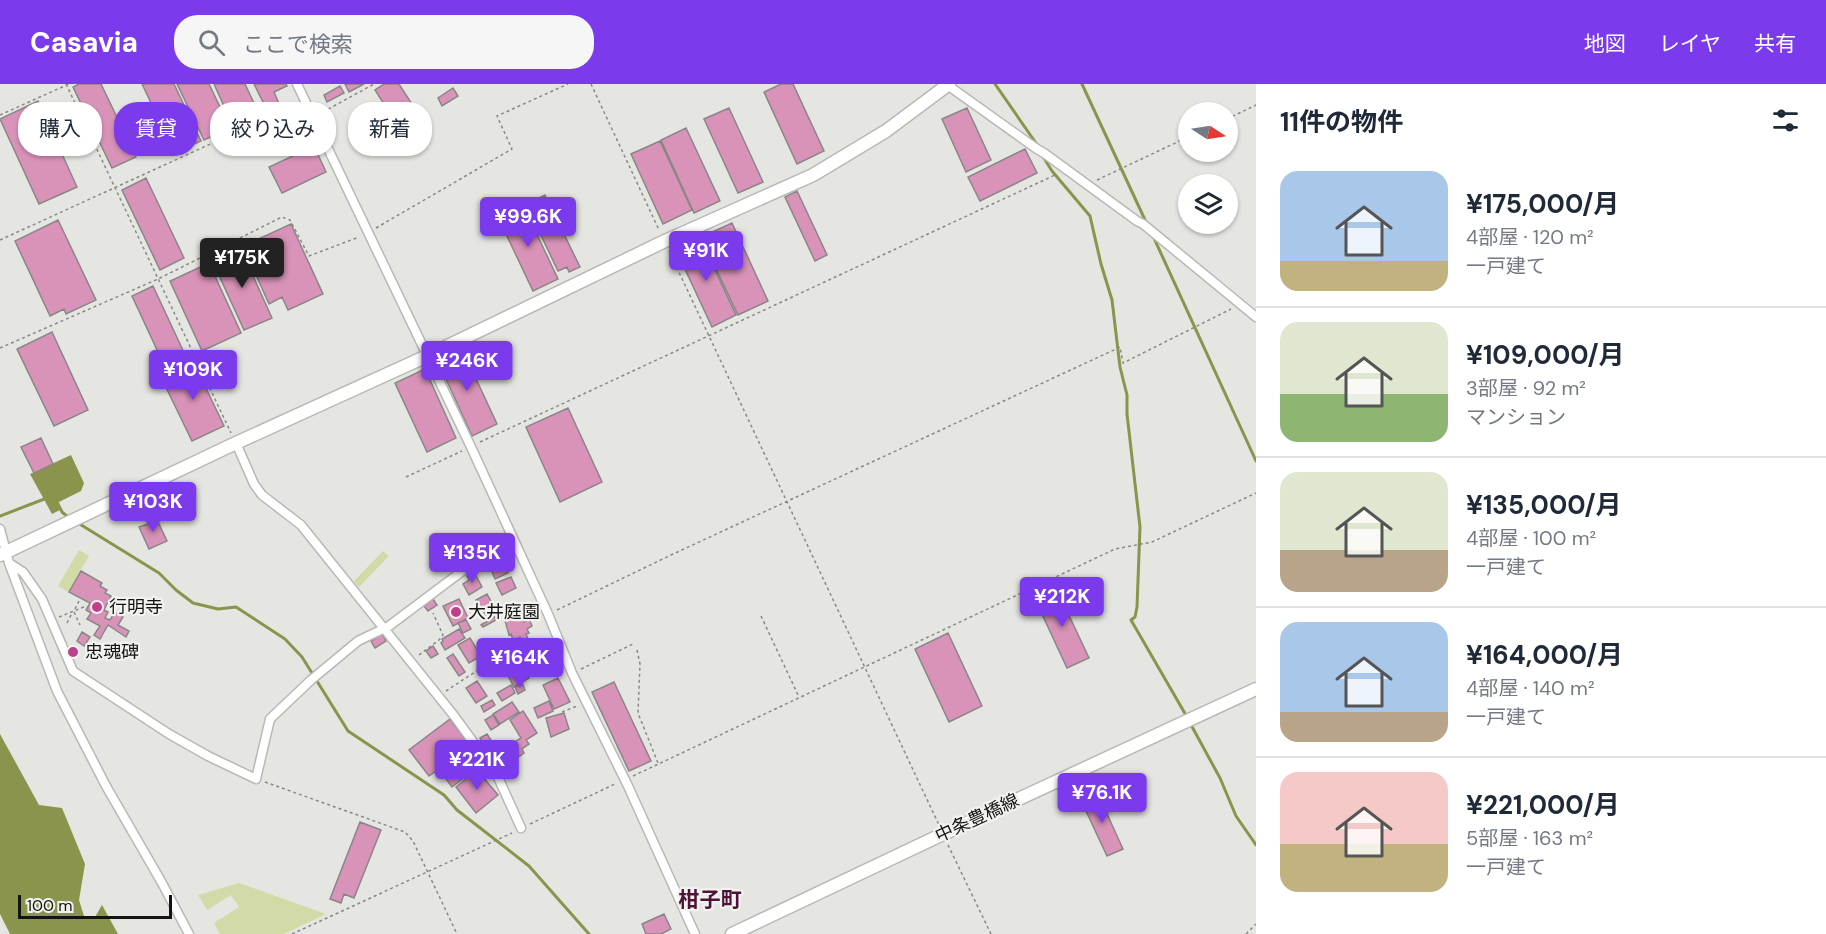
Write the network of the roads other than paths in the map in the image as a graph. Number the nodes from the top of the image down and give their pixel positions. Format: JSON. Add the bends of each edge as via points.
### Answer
{"nodes":[{"id":1,"x":297,"y":84,"type":"edge"},
{"id":2,"x":948,"y":84,"type":"edge"},
{"id":3,"x":1256,"y":317,"type":"edge"},
{"id":4,"x":427,"y":356,"type":"junction"},
{"id":5,"x":236,"y":442,"type":"junction"},
{"id":6,"x":0,"y":530,"type":"edge"},
{"id":7,"x":513,"y":540,"type":"junction"},
{"id":8,"x":5,"y":557,"type":"edge"},
{"id":9,"x":384,"y":628,"type":"junction"},
{"id":10,"x":1256,"y":689,"type":"edge"},
{"id":11,"x":521,"y":828,"type":"road end"},
{"id":12,"x":189,"y":934,"type":"edge"},
{"id":13,"x":695,"y":934,"type":"edge"},
{"id":14,"x":732,"y":934,"type":"edge"}],
"edges":[{"from":1,"to":4,"type":"street"},
{"from":2,"to":3,"type":"street","via":[[1143,224]]},
{"from":2,"to":4,"type":"street","via":[[886,131],[813,175],[664,241]]},
{"from":4,"to":5,"type":"street"},
{"from":4,"to":7,"type":"street"},
{"from":5,"to":8,"type":"street"},
{"from":5,"to":9,"type":"street","via":[[258,489],[301,525]]},
{"from":6,"to":8,"type":"street"},
{"from":7,"to":9,"type":"street","via":[[473,563]]},
{"from":7,"to":13,"type":"street"},
{"from":8,"to":9,"type":"street","via":[[23,572],[42,599],[73,672],[169,734],[256,779],[270,719],[358,641]]},
{"from":8,"to":12,"type":"street","via":[[57,691]]},
{"from":9,"to":11,"type":"street","via":[[497,775]]},
{"from":10,"to":14,"type":"street","name":"中条豊橋線"}]}
